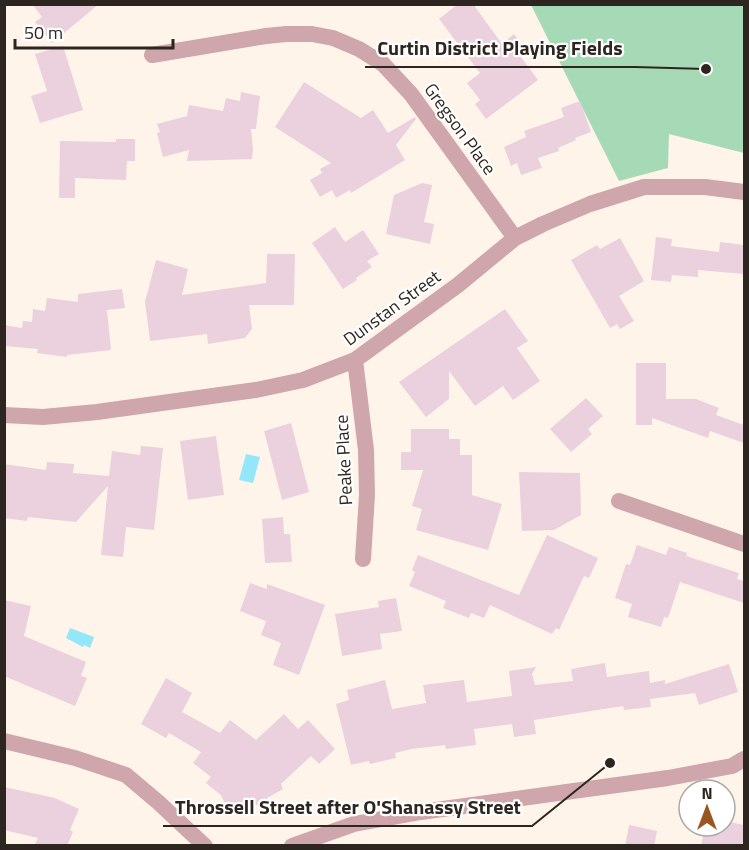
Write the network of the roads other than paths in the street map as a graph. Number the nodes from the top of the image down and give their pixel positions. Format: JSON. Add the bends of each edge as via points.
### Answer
{"nodes":[{"id":1,"x":152,"y":55,"type":"dead end"},
{"id":2,"x":744,"y":192,"type":"edge"},
{"id":3,"x":515,"y":238,"type":"junction"},
{"id":4,"x":355,"y":360,"type":"junction"},
{"id":5,"x":4,"y":415,"type":"edge"},
{"id":6,"x":619,"y":501,"type":"dead end"},
{"id":7,"x":744,"y":544,"type":"edge"},
{"id":8,"x":363,"y":559,"type":"dead end"},
{"id":9,"x":4,"y":741,"type":"edge"},
{"id":10,"x":744,"y":759,"type":"edge"},
{"id":11,"x":205,"y":846,"type":"edge"},
{"id":12,"x":292,"y":846,"type":"edge"}],
"edges":[{"from":1,"to":3,"type":"street","name":"Gregson Place","via":[[286,34],[333,38],[359,49],[383,64],[411,94]]},
{"from":2,"to":3,"type":"street","name":"Dunstan Street","via":[[705,187],[644,187],[590,204]]},
{"from":3,"to":4,"type":"street","name":"Dunstan Street"},
{"from":4,"to":5,"type":"street","name":"Dunstan Street","via":[[303,380],[256,390],[97,412],[43,417]]},
{"from":4,"to":8,"type":"street","name":"Peake Place","via":[[366,450]]},
{"from":6,"to":7,"type":"street"},
{"from":9,"to":11,"type":"street","via":[[126,775]]},
{"from":10,"to":12,"type":"street","via":[[668,778],[354,824]]}]}
